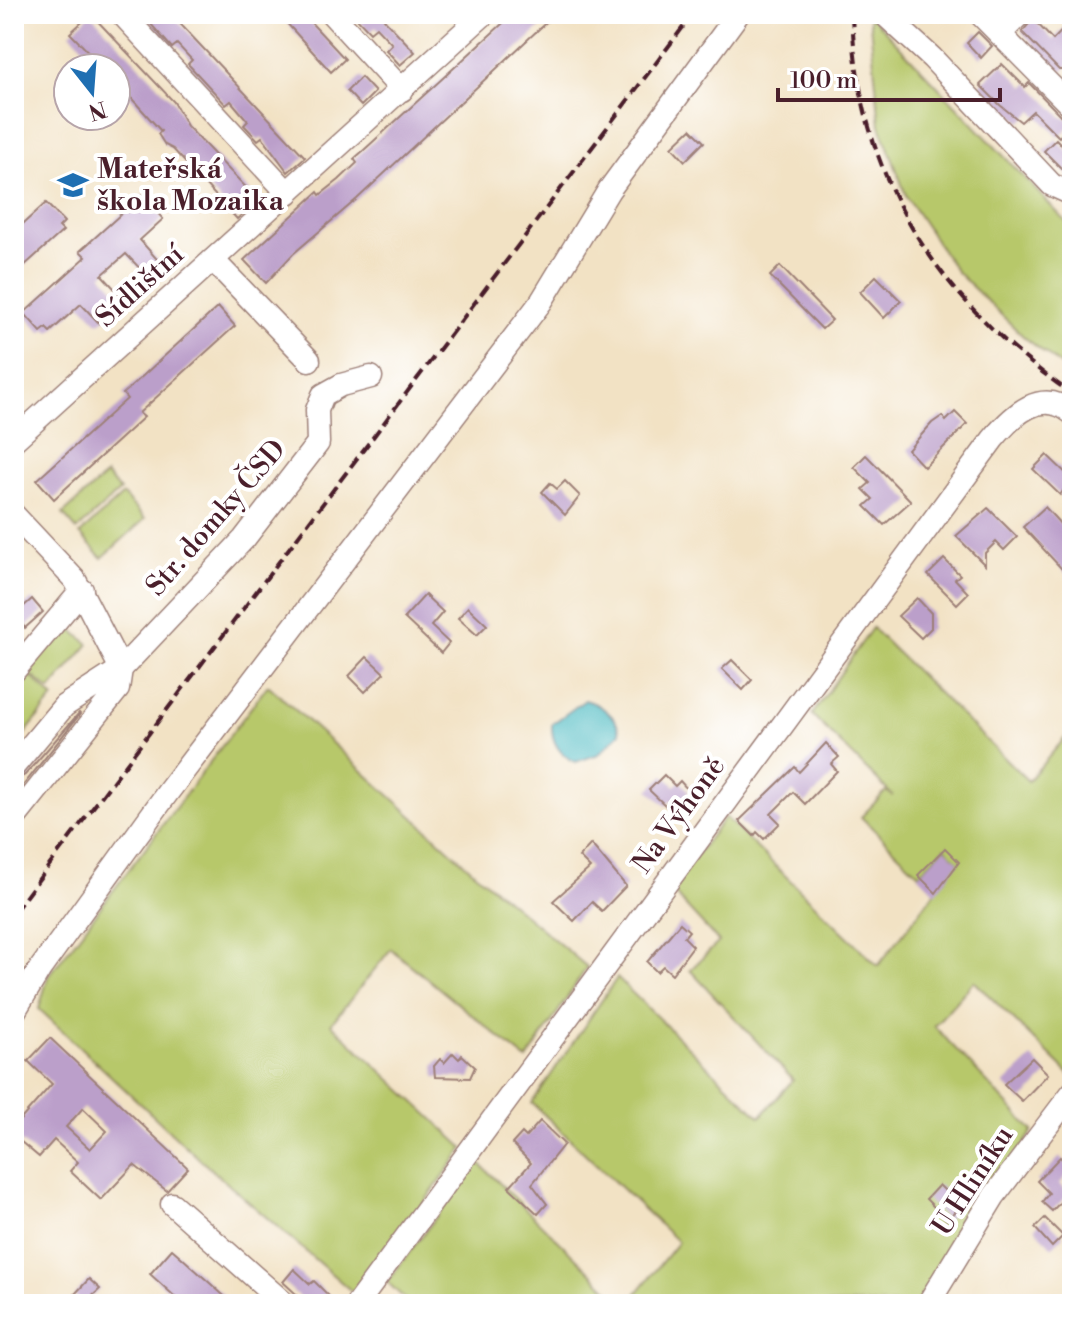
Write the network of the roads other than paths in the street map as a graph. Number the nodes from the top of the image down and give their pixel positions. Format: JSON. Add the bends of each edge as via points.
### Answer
{"nodes":[{"id":1,"x":122,"y":14,"type":"edge"},
{"id":2,"x":332,"y":14,"type":"edge"},
{"id":3,"x":484,"y":14,"type":"edge"},
{"id":4,"x":738,"y":14,"type":"edge"},
{"id":5,"x":884,"y":14,"type":"edge"},
{"id":6,"x":980,"y":14,"type":"edge"},
{"id":7,"x":1020,"y":14,"type":"edge"},
{"id":8,"x":1000,"y":34,"type":"junction"},
{"id":9,"x":402,"y":90,"type":"junction"},
{"id":10,"x":1068,"y":94,"type":"edge"},
{"id":11,"x":288,"y":193,"type":"junction"},
{"id":12,"x":1072,"y":194,"type":"edge"},
{"id":13,"x":213,"y":260,"type":"junction"},
{"id":14,"x":309,"y":360,"type":"dead end"},
{"id":15,"x":371,"y":377,"type":"dead end"},
{"id":16,"x":1072,"y":413,"type":"edge"},
{"id":17,"x":14,"y":440,"type":"edge"},
{"id":18,"x":14,"y":515,"type":"edge"},
{"id":19,"x":82,"y":590,"type":"junction"},
{"id":20,"x":121,"y":669,"type":"junction"},
{"id":21,"x":14,"y":671,"type":"edge"},
{"id":22,"x":14,"y":766,"type":"edge"},
{"id":23,"x":14,"y":819,"type":"edge"},
{"id":24,"x":14,"y":1012,"type":"edge"},
{"id":25,"x":1072,"y":1093,"type":"edge"},
{"id":26,"x":172,"y":1204,"type":"dead end"},
{"id":27,"x":285,"y":1304,"type":"edge"},
{"id":28,"x":357,"y":1304,"type":"edge"},
{"id":29,"x":928,"y":1304,"type":"edge"}],
"edges":[{"from":1,"to":11,"type":"street"},
{"from":2,"to":9,"type":"street"},
{"from":3,"to":9,"type":"street","name":"Sídlištní"},
{"from":4,"to":24,"type":"street","via":[[609,190],[541,302],[168,792]]},
{"from":5,"to":12,"type":"street","via":[[1052,185]]},
{"from":6,"to":8,"type":"street"},
{"from":7,"to":8,"type":"street"},
{"from":8,"to":10,"type":"street"},
{"from":9,"to":11,"type":"street","name":"Sídlištní"},
{"from":11,"to":13,"type":"street","name":"Sídlištní"},
{"from":13,"to":14,"type":"street"},
{"from":13,"to":17,"type":"street","name":"Sídlištní"},
{"from":15,"to":20,"type":"street","name":"Str. domky ČSD","via":[[323,395],[317,410],[318,443],[300,470],[236,548]]},
{"from":16,"to":28,"type":"street","name":"Na Výhoně","via":[[1054,402],[1040,402],[1008,420]]},
{"from":18,"to":19,"type":"street"},
{"from":19,"to":20,"type":"street"},
{"from":19,"to":21,"type":"street"},
{"from":20,"to":22,"type":"street","via":[[64,706]]},
{"from":20,"to":23,"type":"street","via":[[118,689]]},
{"from":25,"to":29,"type":"street","name":"U Hliníku","via":[[994,1196]]},
{"from":26,"to":27,"type":"street"}]}
